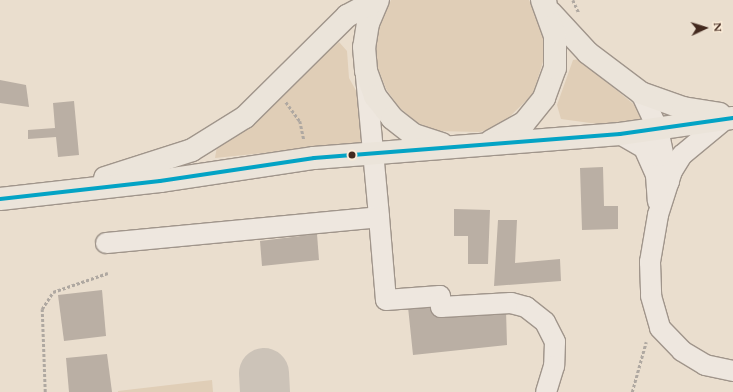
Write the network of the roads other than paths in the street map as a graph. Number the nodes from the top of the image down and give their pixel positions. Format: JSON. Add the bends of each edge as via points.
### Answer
{"nodes":[{"id":1,"x":378,"y":0,"type":"edge"},
{"id":2,"x":544,"y":2,"type":"edge"},
{"id":3,"x":366,"y":71,"type":"junction"},
{"id":4,"x":641,"y":93,"type":"junction"},
{"id":5,"x":730,"y":118,"type":"edge"},
{"id":6,"x":658,"y":129,"type":"junction"},
{"id":7,"x":620,"y":134,"type":"junction"},
{"id":8,"x":466,"y":146,"type":"junction"},
{"id":9,"x":373,"y":152,"type":"junction"},
{"id":10,"x":668,"y":182,"type":"junction"},
{"id":11,"x":44,"y":195,"type":"junction"},
{"id":12,"x":0,"y":199,"type":"edge"},
{"id":13,"x":658,"y":215,"type":"junction"},
{"id":14,"x":379,"y":217,"type":"junction"},
{"id":15,"x":106,"y":243,"type":"dead end"},
{"id":16,"x":733,"y":371,"type":"edge"},
{"id":17,"x":546,"y":392,"type":"edge"}],
"edges":[{"from":1,"to":3,"type":"main road","via":[[365,41]]},
{"from":1,"to":11,"type":"main road","via":[[347,16],[245,117],[192,150]]},
{"from":2,"to":4,"type":"main road","via":[[588,53]]},
{"from":2,"to":8,"type":"main road","via":[[555,36],[555,68],[544,98],[524,123],[497,139]]},
{"from":3,"to":8,"type":"main road","via":[[376,96],[392,118],[420,137],[439,144]]},
{"from":3,"to":9,"type":"street"},
{"from":4,"to":5,"type":"main road","via":[[682,108]]},
{"from":4,"to":6,"type":"street"},
{"from":5,"to":6,"type":"main road"},
{"from":5,"to":10,"type":"street","via":[[682,155]]},
{"from":6,"to":7,"type":"main road"},
{"from":6,"to":10,"type":"street"},
{"from":7,"to":8,"type":"main road"},
{"from":7,"to":13,"type":"street","via":[[644,148],[652,163]]},
{"from":8,"to":9,"type":"main road"},
{"from":9,"to":11,"type":"main road"},
{"from":9,"to":14,"type":"street"},
{"from":10,"to":13,"type":"street"},
{"from":11,"to":12,"type":"main road"},
{"from":13,"to":16,"type":"street","via":[[650,262],[651,296],[660,328],[682,351],[704,366]]},
{"from":14,"to":15,"type":"street"},
{"from":14,"to":17,"type":"street","via":[[386,300],[440,296],[441,307],[511,303],[526,307],[546,322],[555,342],[554,366]]}]}
